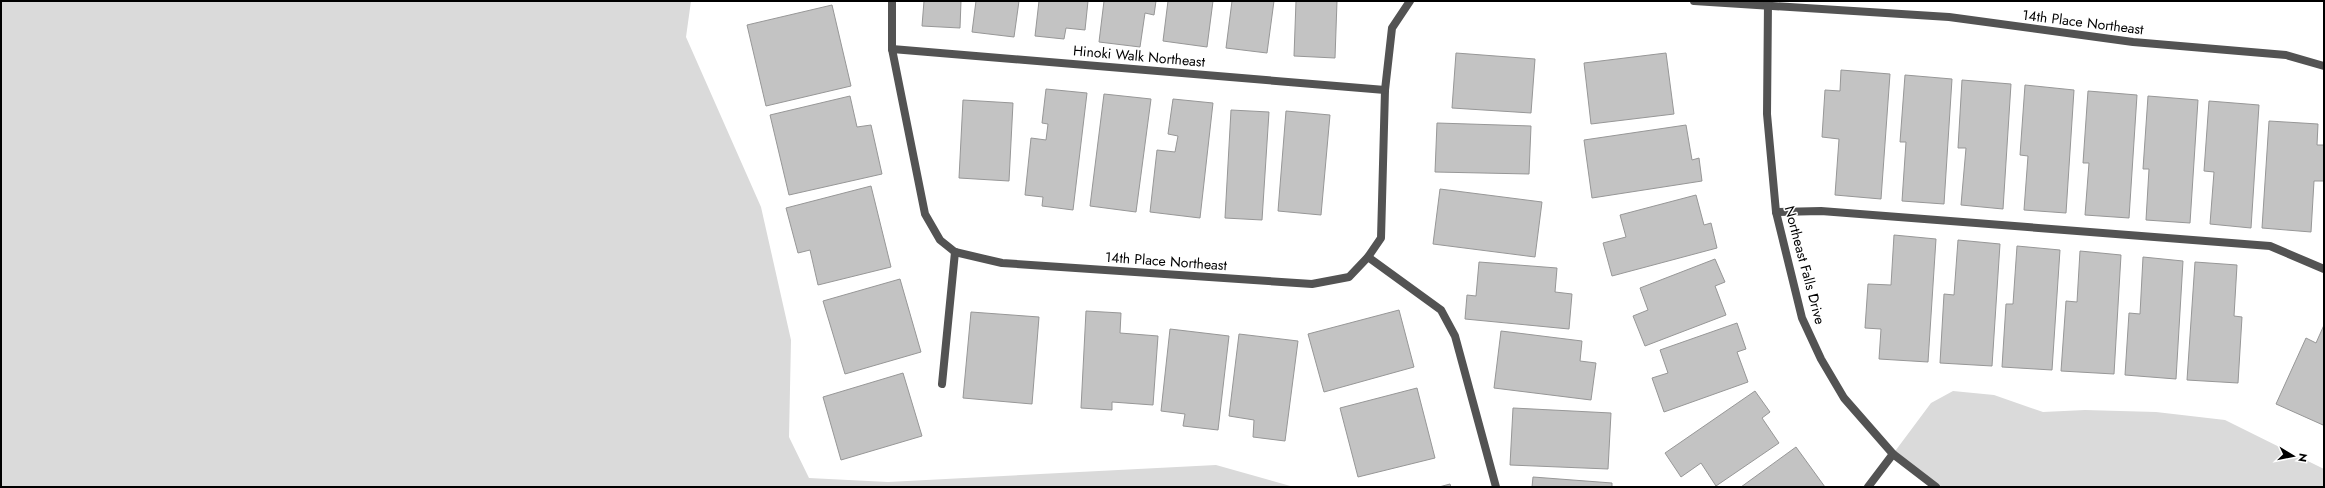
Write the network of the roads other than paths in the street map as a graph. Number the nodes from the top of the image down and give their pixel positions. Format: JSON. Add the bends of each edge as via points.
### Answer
{"nodes":[{"id":1,"x":892,"y":1,"type":"edge"},
{"id":2,"x":1410,"y":1,"type":"edge"},
{"id":3,"x":1694,"y":1,"type":"edge"},
{"id":4,"x":1768,"y":4,"type":"edge"},
{"id":5,"x":892,"y":49,"type":"junction"},
{"id":6,"x":2324,"y":66,"type":"edge"},
{"id":7,"x":1385,"y":90,"type":"junction"},
{"id":8,"x":1776,"y":212,"type":"junction"},
{"id":9,"x":955,"y":252,"type":"junction"},
{"id":10,"x":1368,"y":257,"type":"junction"},
{"id":11,"x":2324,"y":269,"type":"edge"},
{"id":12,"x":942,"y":384,"type":"dead end"},
{"id":13,"x":1893,"y":454,"type":"junction"},
{"id":14,"x":1496,"y":487,"type":"edge"},
{"id":15,"x":1868,"y":487,"type":"edge"},
{"id":16,"x":1936,"y":487,"type":"edge"}],
"edges":[{"from":1,"to":5,"type":"street","name":"14th Place Northeast"},
{"from":2,"to":7,"type":"street","name":"14th Place Northeast","via":[[1392,28]]},
{"from":3,"to":4,"type":"street","name":"14th Place Northeast"},
{"from":4,"to":6,"type":"street","name":"14th Place Northeast","via":[[1949,17],[2133,42],[2286,55]]},
{"from":4,"to":8,"type":"street","name":"Northeast Falls Drive","via":[[1766,114]]},
{"from":5,"to":7,"type":"street","name":"Hinoki Walk Northeast"},
{"from":5,"to":9,"type":"street","name":"14th Place Northeast","via":[[925,214],[940,240]]},
{"from":7,"to":10,"type":"street","name":"14th Place Northeast","via":[[1381,238]]},
{"from":8,"to":11,"type":"street","via":[[1821,211],[2270,246]]},
{"from":8,"to":13,"type":"street","name":"Northeast Falls Drive","via":[[1802,318],[1821,359],[1844,398]]},
{"from":9,"to":10,"type":"street","name":"14th Place Northeast","via":[[1002,263],[1312,284],[1348,276]]},
{"from":9,"to":12,"type":"street"},
{"from":10,"to":14,"type":"street","via":[[1441,310],[1455,336]]},
{"from":13,"to":15,"type":"street"},
{"from":13,"to":16,"type":"street","name":"Northeast Falls Drive"}]}
